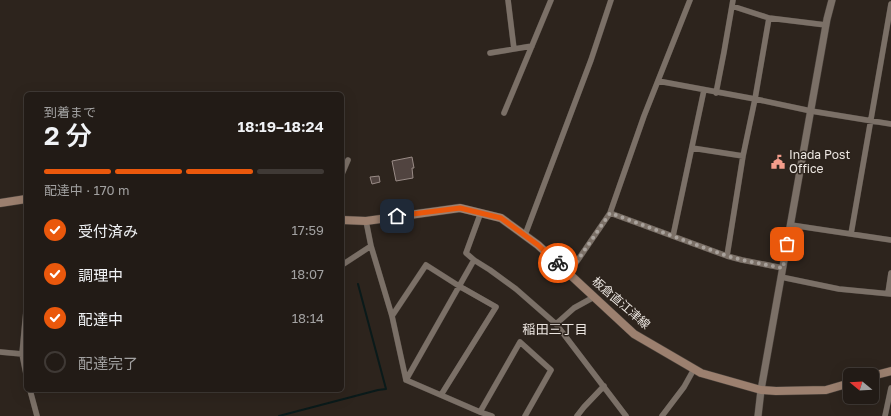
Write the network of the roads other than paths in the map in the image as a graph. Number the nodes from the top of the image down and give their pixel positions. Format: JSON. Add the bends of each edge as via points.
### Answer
{"nodes":[{"id":1,"x":508,"y":0,"type":"edge"},
{"id":2,"x":551,"y":0,"type":"edge"},
{"id":3,"x":611,"y":0,"type":"edge"},
{"id":4,"x":690,"y":0,"type":"edge"},
{"id":5,"x":832,"y":0,"type":"edge"},
{"id":6,"x":733,"y":3,"type":"edge"},
{"id":7,"x":891,"y":4,"type":"edge"},
{"id":8,"x":769,"y":18,"type":"junction"},
{"id":9,"x":826,"y":25,"type":"junction"},
{"id":10,"x":889,"y":32,"type":"edge"},
{"id":11,"x":532,"y":46,"type":"junction"},
{"id":12,"x":514,"y":49,"type":"junction"},
{"id":13,"x":490,"y":53,"type":"dead end"},
{"id":14,"x":658,"y":81,"type":"junction"},
{"id":15,"x":704,"y":90,"type":"junction"},
{"id":16,"x":716,"y":93,"type":"junction"},
{"id":17,"x":755,"y":99,"type":"junction"},
{"id":18,"x":811,"y":111,"type":"junction"},
{"id":19,"x":504,"y":113,"type":"dead end"},
{"id":20,"x":871,"y":121,"type":"junction"},
{"id":21,"x":891,"y":124,"type":"edge"},
{"id":22,"x":692,"y":148,"type":"junction"},
{"id":23,"x":743,"y":156,"type":"junction"},
{"id":24,"x":348,"y":160,"type":"dead end"},
{"id":25,"x":344,"y":169,"type":"edge"},
{"id":26,"x":24,"y":199,"type":"edge"},
{"id":27,"x":0,"y":203,"type":"edge"},
{"id":28,"x":481,"y":212,"type":"junction"},
{"id":29,"x":610,"y":213,"type":"junction"},
{"id":30,"x":344,"y":220,"type":"edge"},
{"id":31,"x":366,"y":221,"type":"junction"},
{"id":32,"x":791,"y":225,"type":"junction"},
{"id":33,"x":851,"y":234,"type":"junction"},
{"id":34,"x":525,"y":235,"type":"junction"},
{"id":35,"x":673,"y":236,"type":"junction"},
{"id":36,"x":891,"y":240,"type":"edge"},
{"id":37,"x":371,"y":246,"type":"junction"},
{"id":38,"x":727,"y":256,"type":"junction"},
{"id":39,"x":474,"y":260,"type":"junction"},
{"id":40,"x":344,"y":264,"type":"edge"},
{"id":41,"x":783,"y":268,"type":"junction"},
{"id":42,"x":569,"y":273,"type":"junction"},
{"id":43,"x":891,"y":273,"type":"edge"},
{"id":44,"x":781,"y":277,"type":"junction"},
{"id":45,"x":459,"y":286,"type":"junction"},
{"id":46,"x":889,"y":293,"type":"edge"},
{"id":47,"x":594,"y":296,"type":"junction"},
{"id":48,"x":392,"y":316,"type":"junction"},
{"id":49,"x":556,"y":324,"type":"junction"},
{"id":50,"x":24,"y":332,"type":"edge"},
{"id":51,"x":0,"y":352,"type":"edge"},
{"id":52,"x":22,"y":354,"type":"junction"},
{"id":53,"x":24,"y":365,"type":"edge"},
{"id":54,"x":694,"y":369,"type":"junction"},
{"id":55,"x":891,"y":371,"type":"edge"},
{"id":56,"x":879,"y":374,"type":"edge"},
{"id":57,"x":406,"y":380,"type":"junction"},
{"id":58,"x":843,"y":385,"type":"edge"},
{"id":59,"x":604,"y":386,"type":"junction"},
{"id":60,"x":891,"y":388,"type":"edge"},
{"id":61,"x":762,"y":390,"type":"junction"},
{"id":62,"x":31,"y":392,"type":"edge"},
{"id":63,"x":441,"y":395,"type":"junction"},
{"id":64,"x":480,"y":412,"type":"junction"},
{"id":65,"x":37,"y":416,"type":"edge"},
{"id":66,"x":492,"y":416,"type":"edge"},
{"id":67,"x":525,"y":416,"type":"edge"},
{"id":68,"x":577,"y":416,"type":"edge"},
{"id":69,"x":626,"y":416,"type":"edge"},
{"id":70,"x":662,"y":416,"type":"edge"},
{"id":71,"x":758,"y":416,"type":"edge"},
{"id":72,"x":886,"y":416,"type":"edge"}],
"edges":[{"from":1,"to":12,"type":"street"},
{"from":2,"to":11,"type":"street"},
{"from":3,"to":34,"type":"street"},
{"from":4,"to":14,"type":"street"},
{"from":5,"to":9,"type":"street"},
{"from":6,"to":8,"type":"street"},
{"from":6,"to":16,"type":"street"},
{"from":7,"to":10,"type":"street"},
{"from":8,"to":9,"type":"street"},
{"from":8,"to":17,"type":"street"},
{"from":9,"to":18,"type":"street"},
{"from":10,"to":20,"type":"street"},
{"from":11,"to":12,"type":"street"},
{"from":11,"to":19,"type":"street"},
{"from":12,"to":13,"type":"street"},
{"from":14,"to":15,"type":"street"},
{"from":14,"to":29,"type":"street"},
{"from":15,"to":16,"type":"street"},
{"from":15,"to":22,"type":"street"},
{"from":16,"to":17,"type":"street"},
{"from":17,"to":18,"type":"street"},
{"from":17,"to":23,"type":"street"},
{"from":18,"to":20,"type":"street"},
{"from":18,"to":32,"type":"street"},
{"from":20,"to":21,"type":"street"},
{"from":20,"to":33,"type":"street"},
{"from":22,"to":23,"type":"street"},
{"from":22,"to":35,"type":"street"},
{"from":23,"to":38,"type":"street"},
{"from":24,"to":25,"type":"street"},
{"from":26,"to":27,"type":"main road"},
{"from":28,"to":31,"type":"main road","name":"板倉直江津線","via":[[460,208]]},
{"from":28,"to":34,"type":"main road","name":"板倉直江津線","via":[[501,218]]},
{"from":28,"to":39,"type":"street","via":[[466,253]]},
{"from":29,"to":35,"type":"street"},
{"from":29,"to":42,"type":"street"},
{"from":30,"to":31,"type":"main road","name":"板倉直江津線"},
{"from":31,"to":37,"type":"street"},
{"from":32,"to":33,"type":"street"},
{"from":32,"to":41,"type":"street"},
{"from":33,"to":36,"type":"street"},
{"from":34,"to":42,"type":"main road","name":"板倉直江津線"},
{"from":35,"to":38,"type":"street"},
{"from":37,"to":40,"type":"street"},
{"from":37,"to":48,"type":"street"},
{"from":38,"to":41,"type":"street"},
{"from":39,"to":45,"type":"street"},
{"from":39,"to":49,"type":"street","via":[[521,294]]},
{"from":41,"to":44,"type":"street"},
{"from":42,"to":47,"type":"main road","name":"板倉直江津線"},
{"from":43,"to":46,"type":"street"},
{"from":44,"to":46,"type":"street","via":[[839,289]]},
{"from":44,"to":61,"type":"street"},
{"from":45,"to":48,"type":"street","via":[[426,265]]},
{"from":45,"to":57,"type":"street"},
{"from":45,"to":63,"type":"street","via":[[496,307]]},
{"from":47,"to":49,"type":"street","via":[[574,308]]},
{"from":47,"to":54,"type":"main road","name":"板倉直江津線","via":[[634,334]]},
{"from":48,"to":57,"type":"street"},
{"from":49,"to":59,"type":"street"},
{"from":50,"to":52,"type":"street"},
{"from":51,"to":52,"type":"street"},
{"from":52,"to":53,"type":"street"},
{"from":54,"to":61,"type":"main road","name":"板倉直江津線"},
{"from":54,"to":70,"type":"street"},
{"from":55,"to":56,"type":"main road"},
{"from":57,"to":63,"type":"street"},
{"from":58,"to":61,"type":"main road","name":"板倉直江津線","via":[[826,390]]},
{"from":59,"to":68,"type":"street"},
{"from":59,"to":69,"type":"street"},
{"from":60,"to":72,"type":"street"},
{"from":61,"to":71,"type":"street"},
{"from":62,"to":65,"type":"street"},
{"from":63,"to":64,"type":"street"},
{"from":64,"to":66,"type":"street"},
{"from":64,"to":67,"type":"street","via":[[520,342],[551,370]]}]}
